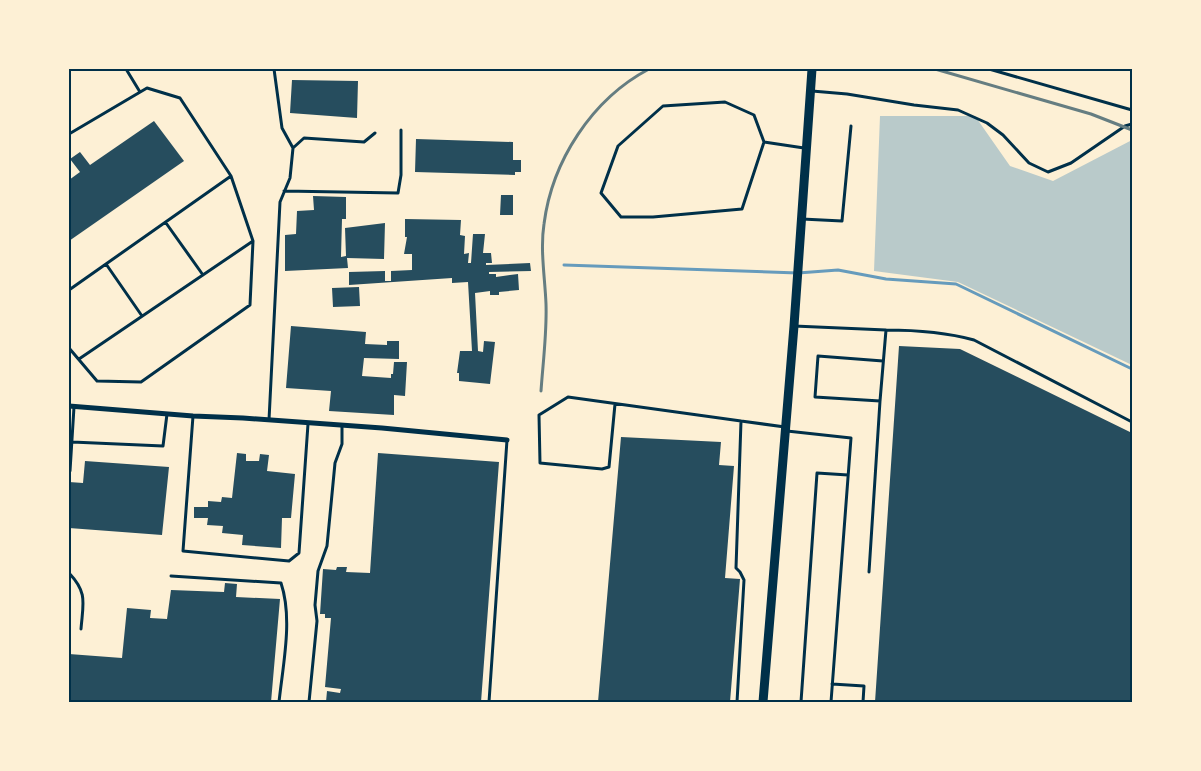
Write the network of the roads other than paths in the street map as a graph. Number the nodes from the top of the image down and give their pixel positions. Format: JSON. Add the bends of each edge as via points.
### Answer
{"nodes":[{"id":1,"x":126,"y":69,"type":"edge"},
{"id":2,"x":274,"y":69,"type":"edge"},
{"id":3,"x":812,"y":69,"type":"edge"},
{"id":4,"x":989,"y":69,"type":"edge"},
{"id":5,"x":811,"y":90,"type":"junction"},
{"id":6,"x":140,"y":92,"type":"junction"},
{"id":7,"x":1132,"y":110,"type":"edge"},
{"id":8,"x":1132,"y":124,"type":"edge"},
{"id":9,"x":850,"y":126,"type":"dead end"},
{"id":10,"x":69,"y":128,"type":"edge"},
{"id":11,"x":401,"y":130,"type":"dead end"},
{"id":12,"x":70,"y":133,"type":"edge"},
{"id":13,"x":375,"y":133,"type":"dead end"},
{"id":14,"x":764,"y":142,"type":"junction"},
{"id":15,"x":293,"y":148,"type":"junction"},
{"id":16,"x":807,"y":149,"type":"junction"},
{"id":17,"x":230,"y":176,"type":"junction"},
{"id":18,"x":284,"y":191,"type":"junction"},
{"id":19,"x":802,"y":219,"type":"junction"},
{"id":20,"x":166,"y":223,"type":"junction"},
{"id":21,"x":253,"y":241,"type":"junction"},
{"id":22,"x":106,"y":264,"type":"junction"},
{"id":23,"x":203,"y":275,"type":"junction"},
{"id":24,"x":69,"y":290,"type":"edge"},
{"id":25,"x":142,"y":316,"type":"junction"},
{"id":26,"x":794,"y":326,"type":"junction"},
{"id":27,"x":886,"y":330,"type":"junction"},
{"id":28,"x":69,"y":348,"type":"edge"},
{"id":29,"x":79,"y":359,"type":"junction"},
{"id":30,"x":883,"y":361,"type":"junction"},
{"id":31,"x":880,"y":401,"type":"junction"},
{"id":32,"x":616,"y":404,"type":"junction"},
{"id":33,"x":72,"y":407,"type":"edge"},
{"id":34,"x":168,"y":414,"type":"junction"},
{"id":35,"x":193,"y":416,"type":"junction"},
{"id":36,"x":268,"y":420,"type":"junction"},
{"id":37,"x":741,"y":422,"type":"junction"},
{"id":38,"x":1132,"y":422,"type":"edge"},
{"id":39,"x":308,"y":424,"type":"junction"},
{"id":40,"x":342,"y":425,"type":"junction"},
{"id":41,"x":785,"y":429,"type":"junction"},
{"id":42,"x":507,"y":440,"type":"joint"},
{"id":43,"x":72,"y":442,"type":"junction"},
{"id":44,"x":70,"y":471,"type":"edge"},
{"id":45,"x":848,"y":475,"type":"junction"},
{"id":46,"x":869,"y":572,"type":"dead end"},
{"id":47,"x":69,"y":573,"type":"edge"},
{"id":48,"x":171,"y":576,"type":"dead end"},
{"id":49,"x":81,"y":629,"type":"dead end"},
{"id":50,"x":832,"y":684,"type":"junction"},
{"id":51,"x":280,"y":702,"type":"edge"},
{"id":52,"x":309,"y":702,"type":"edge"},
{"id":53,"x":489,"y":702,"type":"edge"},
{"id":54,"x":737,"y":702,"type":"edge"},
{"id":55,"x":763,"y":702,"type":"edge"},
{"id":56,"x":800,"y":702,"type":"edge"},
{"id":57,"x":831,"y":702,"type":"edge"},
{"id":58,"x":863,"y":702,"type":"edge"}],
"edges":[{"from":1,"to":6,"type":"lane"},
{"from":2,"to":15,"type":"lane","via":[[282,128]]},
{"from":3,"to":5,"type":"street"},
{"from":4,"to":7,"type":"lane"},
{"from":5,"to":8,"type":"lane","via":[[958,110],[987,123],[1029,163],[1048,172],[1072,163]]},
{"from":5,"to":16,"type":"street"},
{"from":6,"to":12,"type":"lane"},
{"from":6,"to":17,"type":"lane","via":[[147,88],[180,98]]},
{"from":9,"to":19,"type":"lane","via":[[842,221]]},
{"from":10,"to":12,"type":"lane"},
{"from":11,"to":18,"type":"lane","via":[[398,193]]},
{"from":13,"to":15,"type":"lane","via":[[364,142],[304,138]]},
{"from":14,"to":14,"type":"lane","via":[[754,115],[725,102],[663,106],[618,146],[601,194],[621,217],[742,209]]},
{"from":14,"to":16,"type":"lane"},
{"from":15,"to":18,"type":"lane","via":[[290,178]]},
{"from":16,"to":19,"type":"street"},
{"from":17,"to":20,"type":"lane"},
{"from":17,"to":21,"type":"lane"},
{"from":18,"to":36,"type":"lane","via":[[280,202]]},
{"from":19,"to":26,"type":"street"},
{"from":20,"to":22,"type":"lane"},
{"from":20,"to":23,"type":"lane"},
{"from":21,"to":23,"type":"lane"},
{"from":21,"to":29,"type":"lane","via":[[250,305],[141,382],[96,381]]},
{"from":22,"to":24,"type":"lane"},
{"from":22,"to":25,"type":"lane"},
{"from":23,"to":25,"type":"lane"},
{"from":25,"to":29,"type":"lane"},
{"from":26,"to":27,"type":"lane"},
{"from":26,"to":41,"type":"street"},
{"from":27,"to":30,"type":"lane"},
{"from":27,"to":38,"type":"lane","via":[[950,333],[974,340]]},
{"from":28,"to":29,"type":"lane"},
{"from":30,"to":31,"type":"lane"},
{"from":30,"to":31,"type":"lane","via":[[818,356],[815,397]]},
{"from":31,"to":46,"type":"lane"},
{"from":32,"to":32,"type":"lane","via":[[568,397],[540,415],[540,463],[609,467]]},
{"from":32,"to":37,"type":"lane"},
{"from":33,"to":34,"type":"street"},
{"from":33,"to":43,"type":"lane"},
{"from":34,"to":35,"type":"street"},
{"from":34,"to":43,"type":"lane","via":[[163,446]]},
{"from":35,"to":36,"type":"street"},
{"from":35,"to":39,"type":"lane","via":[[182,551],[289,561],[298,553]]},
{"from":36,"to":39,"type":"street"},
{"from":37,"to":41,"type":"lane"},
{"from":37,"to":54,"type":"lane","via":[[736,568],[744,580]]},
{"from":39,"to":40,"type":"street"},
{"from":40,"to":42,"type":"street"},
{"from":40,"to":52,"type":"lane","via":[[327,546],[318,571]]},
{"from":41,"to":45,"type":"lane","via":[[851,438]]},
{"from":41,"to":55,"type":"street"},
{"from":42,"to":53,"type":"lane"},
{"from":43,"to":44,"type":"lane"},
{"from":45,"to":50,"type":"lane"},
{"from":45,"to":56,"type":"lane","via":[[817,473]]},
{"from":47,"to":49,"type":"lane","via":[[82,589]]},
{"from":48,"to":51,"type":"lane","via":[[281,583],[287,616]]},
{"from":50,"to":57,"type":"lane"},
{"from":50,"to":58,"type":"lane","via":[[864,686]]}]}
